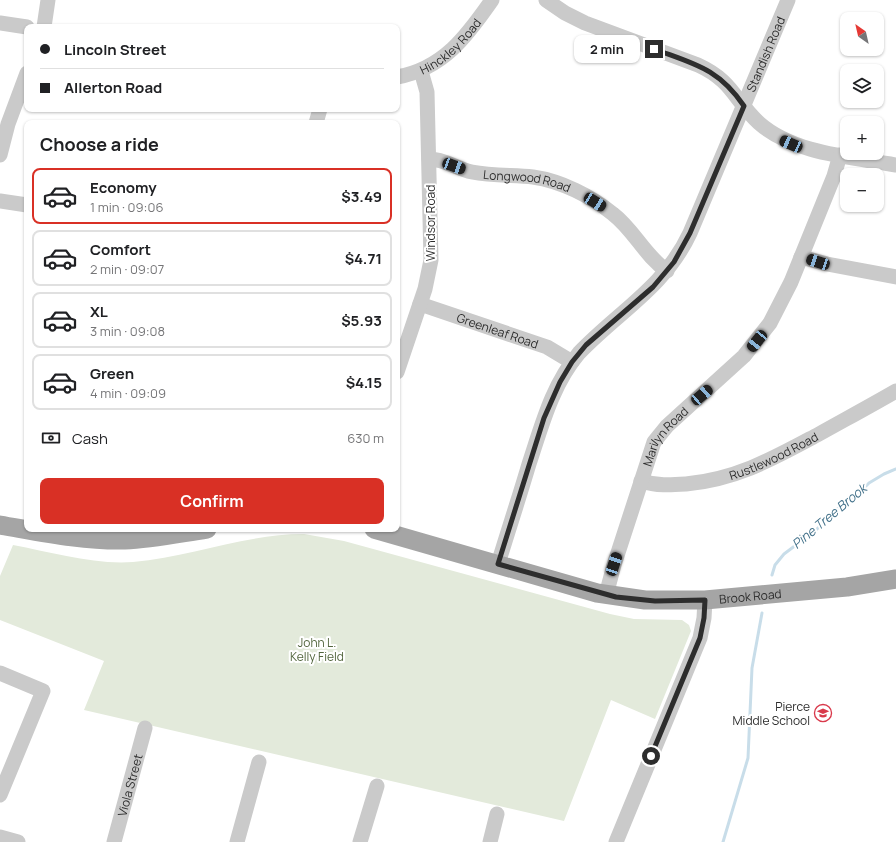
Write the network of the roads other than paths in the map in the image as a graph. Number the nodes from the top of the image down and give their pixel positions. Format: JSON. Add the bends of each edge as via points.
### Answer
{"nodes":[{"id":1,"x":48,"y":0,"type":"edge"},
{"id":2,"x":492,"y":0,"type":"edge"},
{"id":3,"x":546,"y":0,"type":"edge"},
{"id":4,"x":788,"y":0,"type":"edge"},
{"id":5,"x":0,"y":23,"type":"edge"},
{"id":6,"x":44,"y":24,"type":"edge"},
{"id":7,"x":24,"y":27,"type":"edge"},
{"id":8,"x":421,"y":71,"type":"junction"},
{"id":9,"x":400,"y":76,"type":"edge"},
{"id":10,"x":24,"y":81,"type":"edge"},
{"id":11,"x":744,"y":106,"type":"junction"},
{"id":12,"x":0,"y":155,"type":"edge"},
{"id":13,"x":840,"y":155,"type":"joint"},
{"id":14,"x":429,"y":159,"type":"junction"},
{"id":15,"x":865,"y":160,"type":"edge"},
{"id":16,"x":896,"y":166,"type":"edge"},
{"id":17,"x":0,"y":201,"type":"edge"},
{"id":18,"x":24,"y":205,"type":"edge"},
{"id":19,"x":802,"y":257,"type":"junction"},
{"id":20,"x":667,"y":271,"type":"junction"},
{"id":21,"x":896,"y":277,"type":"edge"},
{"id":22,"x":420,"y":304,"type":"junction"},
{"id":23,"x":572,"y":362,"type":"junction"},
{"id":24,"x":400,"y":363,"type":"edge"},
{"id":25,"x":896,"y":391,"type":"edge"},
{"id":26,"x":641,"y":481,"type":"junction"},
{"id":27,"x":0,"y":525,"type":"edge"},
{"id":28,"x":24,"y":529,"type":"edge"},
{"id":29,"x":44,"y":532,"type":"edge"},
{"id":30,"x":187,"y":532,"type":"edge"},
{"id":31,"x":385,"y":532,"type":"edge"},
{"id":32,"x":498,"y":564,"type":"junction"},
{"id":33,"x":896,"y":579,"type":"edge"},
{"id":34,"x":606,"y":595,"type":"junction"},
{"id":35,"x":705,"y":600,"type":"junction"},
{"id":36,"x":0,"y":673,"type":"edge"},
{"id":37,"x":145,"y":728,"type":"dead end"},
{"id":38,"x":259,"y":762,"type":"dead end"},
{"id":39,"x":377,"y":786,"type":"dead end"},
{"id":40,"x":0,"y":796,"type":"edge"},
{"id":41,"x":497,"y":814,"type":"dead end"},
{"id":42,"x":0,"y":837,"type":"edge"},
{"id":43,"x":18,"y":842,"type":"edge"},
{"id":44,"x":114,"y":842,"type":"edge"},
{"id":45,"x":238,"y":842,"type":"edge"},
{"id":46,"x":360,"y":842,"type":"edge"},
{"id":47,"x":490,"y":842,"type":"edge"},
{"id":48,"x":616,"y":842,"type":"edge"}],
"edges":[{"from":1,"to":6,"type":"street"},
{"from":2,"to":8,"type":"street","name":"Hinckley Road","via":[[460,42],[440,60]]},
{"from":3,"to":11,"type":"street","via":[[585,23],[706,69],[730,86]]},
{"from":4,"to":11,"type":"street","name":"Standish Road"},
{"from":5,"to":7,"type":"street"},
{"from":8,"to":9,"type":"street","name":"Hinckley Road"},
{"from":8,"to":14,"type":"street","name":"Windsor Road","via":[[427,92]]},
{"from":10,"to":12,"type":"street"},
{"from":11,"to":13,"type":"street","via":[[758,122],[783,140],[810,150]]},
{"from":11,"to":20,"type":"street","name":"Standish Road","via":[[685,243]]},
{"from":13,"to":19,"type":"street","name":"Marilyn Road"},
{"from":14,"to":20,"type":"street","name":"Longwood Road","via":[[444,161],[471,171],[541,178],[566,186],[612,213],[629,228],[658,264]]},
{"from":14,"to":22,"type":"street","name":"Windsor Road","via":[[432,250]]},
{"from":15,"to":16,"type":"street"},
{"from":17,"to":18,"type":"street"},
{"from":19,"to":21,"type":"street"},
{"from":19,"to":26,"type":"street","name":"Marilyn Road","via":[[782,302],[757,341],[736,364],[657,436]]},
{"from":20,"to":23,"type":"street","name":"Standish Road","via":[[644,295],[586,345]]},
{"from":22,"to":23,"type":"street","name":"Greenleaf Road","via":[[548,347]]},
{"from":22,"to":24,"type":"street","name":"Windsor Road"},
{"from":23,"to":32,"type":"street","name":"Standish Road","via":[[554,393],[544,418]]},
{"from":25,"to":26,"type":"street","name":"Rustlewood Road","via":[[771,460],[737,474],[671,485]]},
{"from":26,"to":34,"type":"street","name":"Marilyn Road"},
{"from":27,"to":28,"type":"main road"},
{"from":29,"to":30,"type":"main road","via":[[122,540]]},
{"from":31,"to":32,"type":"main road","name":"Brook Road"},
{"from":32,"to":34,"type":"main road","name":"Brook Road"},
{"from":33,"to":35,"type":"main road","name":"Brook Road"},
{"from":34,"to":35,"type":"main road","name":"Brook Road","via":[[644,600]]},
{"from":35,"to":48,"type":"street","via":[[700,638]]},
{"from":36,"to":40,"type":"street","via":[[43,691]]},
{"from":37,"to":44,"type":"street","name":"Viola Street"},
{"from":38,"to":45,"type":"street"},
{"from":39,"to":46,"type":"street"},
{"from":41,"to":47,"type":"street"},
{"from":42,"to":43,"type":"street"}]}
